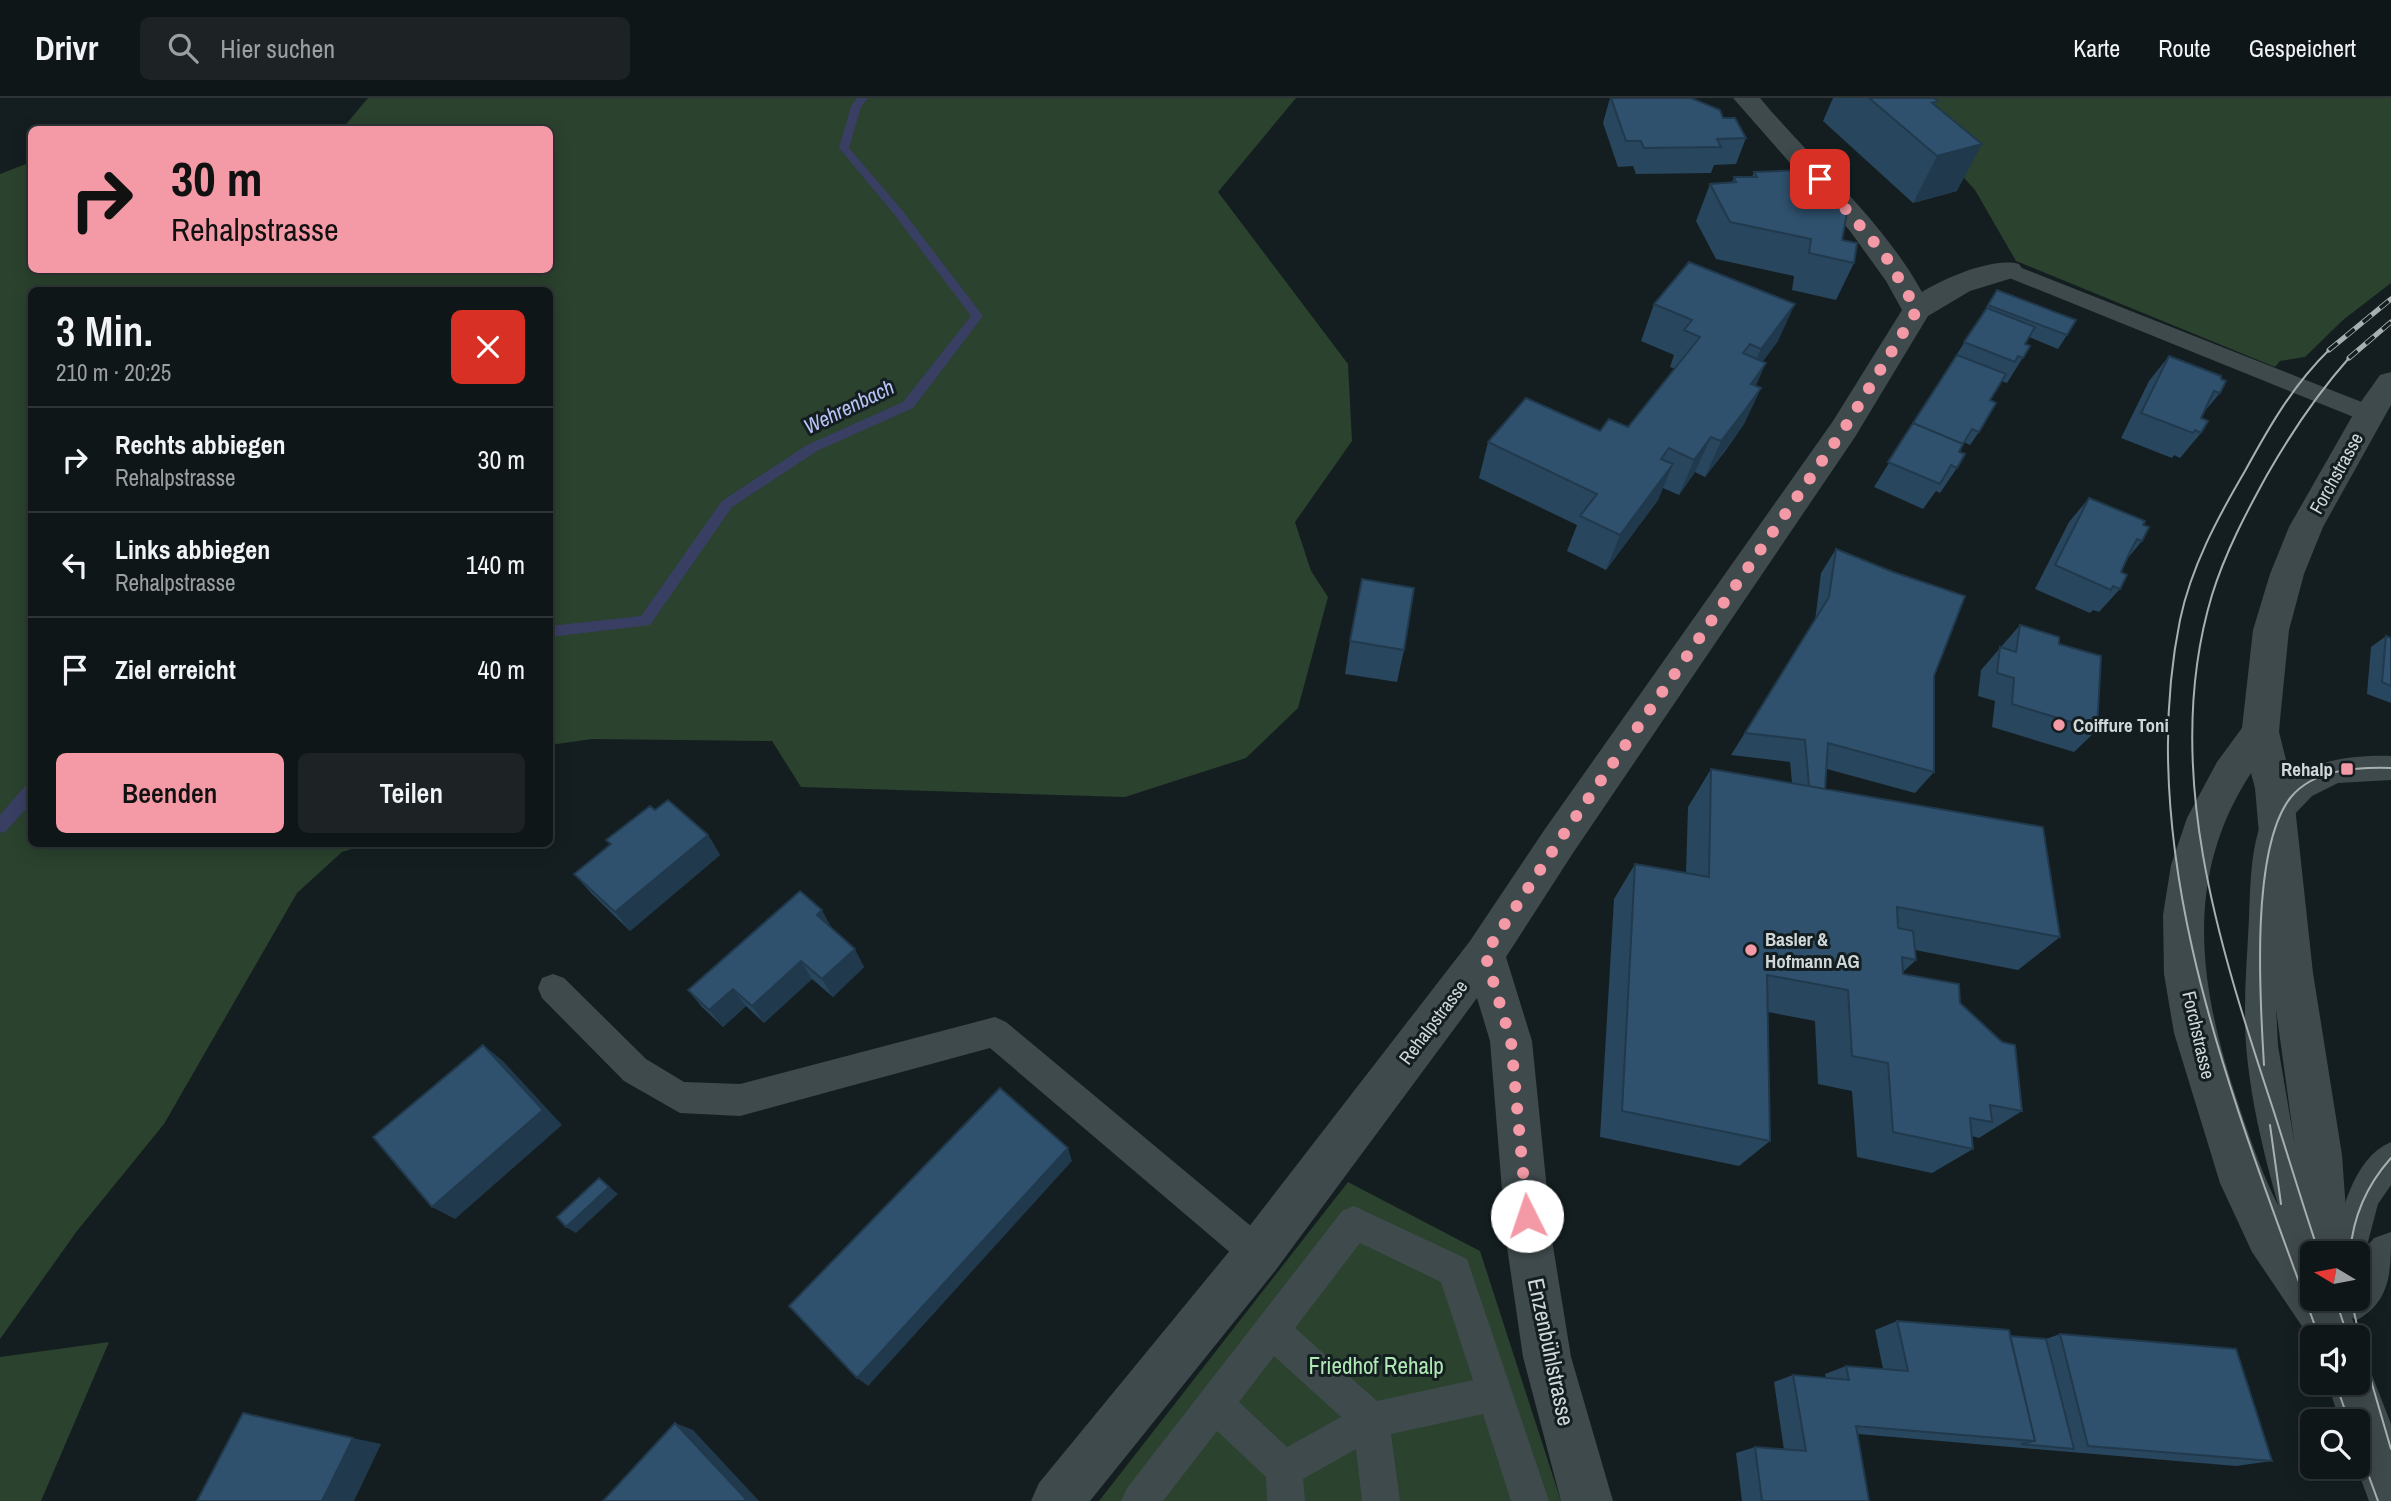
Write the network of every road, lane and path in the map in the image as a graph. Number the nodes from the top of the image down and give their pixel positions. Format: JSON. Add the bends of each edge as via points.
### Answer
{"nodes":[{"id":1,"x":1746,"y":98,"type":"edge"},
{"id":2,"x":2009,"y":270,"type":"joint"},
{"id":3,"x":1917,"y":310,"type":"junction"},
{"id":4,"x":2391,"y":382,"type":"edge"},
{"id":5,"x":2369,"y":414,"type":"junction"},
{"id":6,"x":2260,"y":732,"type":"junction"},
{"id":7,"x":2391,"y":768,"type":"edge"},
{"id":8,"x":2278,"y":818,"type":"junction"},
{"id":9,"x":1485,"y":954,"type":"junction"},
{"id":10,"x":554,"y":988,"type":"dead end"},
{"id":11,"x":2391,"y":1158,"type":"edge"},
{"id":12,"x":2306,"y":1241,"type":"edge"},
{"id":13,"x":2325,"y":1241,"type":"edge"},
{"id":14,"x":2351,"y":1241,"type":"edge"},
{"id":15,"x":1258,"y":1254,"type":"junction"},
{"id":16,"x":2391,"y":1255,"type":"edge"},
{"id":17,"x":2300,"y":1271,"type":"edge"},
{"id":18,"x":2370,"y":1276,"type":"edge"},
{"id":19,"x":1271,"y":1330,"type":"junction"},
{"id":20,"x":1496,"y":1393,"type":"junction"},
{"id":21,"x":2356,"y":1395,"type":"edge"},
{"id":22,"x":1214,"y":1404,"type":"junction"},
{"id":23,"x":1371,"y":1420,"type":"junction"},
{"id":24,"x":1285,"y":1485,"type":"edge"},
{"id":25,"x":2391,"y":1493,"type":"edge"},
{"id":26,"x":1057,"y":1501,"type":"edge"},
{"id":27,"x":1140,"y":1501,"type":"edge"},
{"id":28,"x":1381,"y":1501,"type":"edge"},
{"id":29,"x":1530,"y":1501,"type":"edge"},
{"id":30,"x":1587,"y":1501,"type":"edge"}],
"edges":[{"from":1,"to":3,"type":"street","via":[[1885,255]]},
{"from":2,"to":3,"type":"street","name":"Rehalpstrasse","via":[[1954,285]]},
{"from":2,"to":5,"type":"lane"},
{"from":3,"to":9,"type":"street","name":"Rehalpstrasse","via":[[1844,429]]},
{"from":4,"to":5,"type":"street","name":"Forchstrasse"},
{"from":5,"to":6,"type":"street","name":"Forchstrasse","via":[[2306,527],[2287,574],[2271,630]]},
{"from":6,"to":8,"type":"street","name":"Forchstrasse"},
{"from":6,"to":17,"type":"street","name":"Forchstrasse","via":[[2216,796],[2193,854],[2183,916],[2187,986],[2217,1106],[2250,1201],[2277,1248]]},
{"from":7,"to":8,"type":"lane","via":[[2347,769],[2316,779],[2290,798]]},
{"from":8,"to":12,"type":"lane","via":[[2266,873],[2260,1020],[2276,1142]]},
{"from":8,"to":13,"type":"street","name":"Forchstrasse","via":[[2292,973],[2319,1154]]},
{"from":9,"to":15,"type":"street","name":"Rehalpstrasse"},
{"from":9,"to":30,"type":"street","name":"Enzenbühlstrasse","via":[[1511,1041],[1529,1240],[1547,1357]]},
{"from":10,"to":15,"type":"lane","via":[[635,1070],[680,1097],[740,1100],[995,1032]]},
{"from":11,"to":14,"type":"lane","via":[[2363,1196]]},
{"from":15,"to":26,"type":"street","name":"Rehalpstrasse"},
{"from":16,"to":18,"type":"street"},
{"from":19,"to":20,"type":"lane","via":[[1354,1223],[1455,1271]]},
{"from":19,"to":22,"type":"lane"},
{"from":19,"to":23,"type":"lane"},
{"from":20,"to":23,"type":"lane"},
{"from":20,"to":29,"type":"lane"},
{"from":21,"to":25,"type":"street"},
{"from":22,"to":24,"type":"lane"},
{"from":22,"to":27,"type":"lane"},
{"from":23,"to":24,"type":"lane"},
{"from":23,"to":28,"type":"lane"}]}
